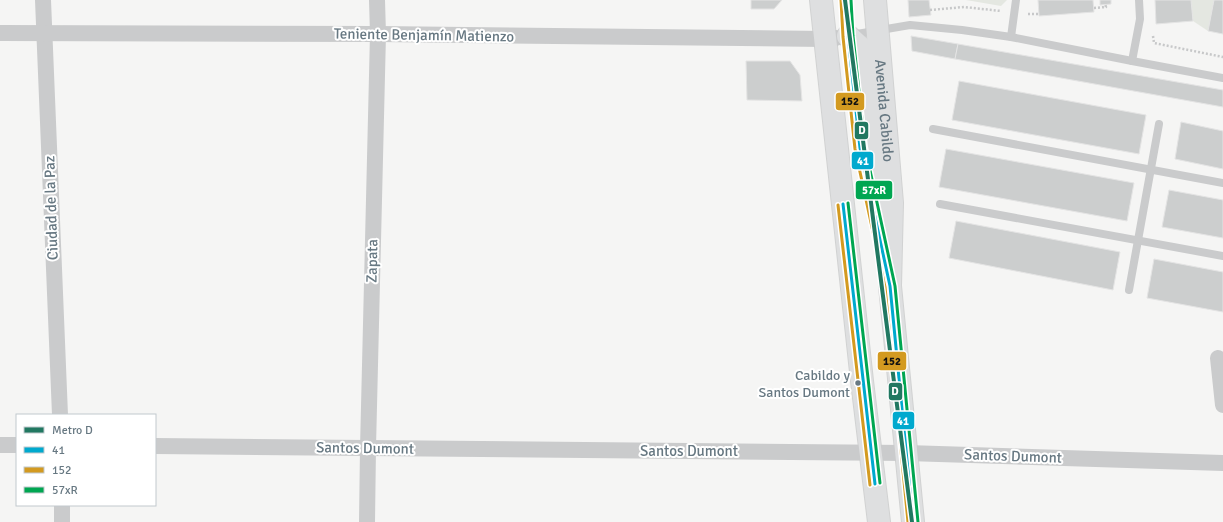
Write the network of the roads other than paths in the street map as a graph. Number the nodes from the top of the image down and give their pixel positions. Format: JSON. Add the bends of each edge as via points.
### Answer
{"nodes":[{"id":1,"x":43,"y":0,"type":"edge"},
{"id":2,"x":378,"y":0,"type":"edge"},
{"id":3,"x":821,"y":0,"type":"edge"},
{"id":4,"x":846,"y":0,"type":"edge"},
{"id":5,"x":875,"y":0,"type":"edge"},
{"id":6,"x":1016,"y":0,"type":"edge"},
{"id":7,"x":1139,"y":0,"type":"edge"},
{"id":8,"x":878,"y":31,"type":"junction"},
{"id":9,"x":0,"y":33,"type":"edge"},
{"id":10,"x":43,"y":33,"type":"junction"},
{"id":11,"x":378,"y":34,"type":"junction"},
{"id":12,"x":848,"y":36,"type":"junction"},
{"id":13,"x":1011,"y":37,"type":"junction"},
{"id":14,"x":825,"y":39,"type":"junction"},
{"id":15,"x":1132,"y":61,"type":"junction"},
{"id":16,"x":1223,"y":78,"type":"edge"},
{"id":17,"x":1159,"y":124,"type":"dead end"},
{"id":18,"x":933,"y":129,"type":"dead end"},
{"id":19,"x":1151,"y":170,"type":"junction"},
{"id":20,"x":1223,"y":183,"type":"edge"},
{"id":21,"x":940,"y":204,"type":"dead end"},
{"id":22,"x":1138,"y":240,"type":"junction"},
{"id":23,"x":1223,"y":256,"type":"edge"},
{"id":24,"x":890,"y":286,"type":"junction"},
{"id":25,"x":1128,"y":290,"type":"dead end"},
{"id":26,"x":1218,"y":358,"type":"dead end"},
{"id":27,"x":1223,"y":405,"type":"edge"},
{"id":28,"x":60,"y":414,"type":"edge"},
{"id":29,"x":0,"y":445,"type":"edge"},
{"id":30,"x":16,"y":445,"type":"edge"},
{"id":31,"x":156,"y":446,"type":"edge"},
{"id":32,"x":368,"y":448,"type":"junction"},
{"id":33,"x":871,"y":453,"type":"junction"},
{"id":34,"x":907,"y":453,"type":"junction"},
{"id":35,"x":1223,"y":463,"type":"edge"},
{"id":36,"x":62,"y":506,"type":"edge"},
{"id":37,"x":62,"y":522,"type":"edge"},
{"id":38,"x":367,"y":522,"type":"edge"},
{"id":39,"x":879,"y":522,"type":"edge"},
{"id":40,"x":913,"y":522,"type":"edge"}],
"edges":[{"from":1,"to":10,"type":"street","name":"Ciudad de la Paz"},
{"from":2,"to":11,"type":"street","name":"Zapata"},
{"from":3,"to":14,"type":"main road"},
{"from":4,"to":12,"type":"lane"},
{"from":5,"to":8,"type":"main road","name":"Avenida Cabildo"},
{"from":6,"to":13,"type":"lane"},
{"from":7,"to":15,"type":"lane","via":[[1140,19]]},
{"from":8,"to":12,"type":"lane"},
{"from":8,"to":13,"type":"lane","via":[[910,25]]},
{"from":8,"to":24,"type":"main road","name":"Avenida Cabildo","via":[[892,203]]},
{"from":9,"to":10,"type":"street","name":"Teniente Benjamín Matienzo"},
{"from":10,"to":11,"type":"street","name":"Teniente Benjamín Matienzo"},
{"from":10,"to":28,"type":"street","name":"Ciudad de la Paz"},
{"from":11,"to":14,"type":"street","name":"Teniente Benjamín Matienzo"},
{"from":11,"to":32,"type":"street","name":"Zapata"},
{"from":12,"to":14,"type":"street","name":"Teniente Benjamín Matienzo"},
{"from":12,"to":24,"type":"main road","via":[[860,47],[864,63],[875,186]]},
{"from":13,"to":15,"type":"lane"},
{"from":14,"to":33,"type":"main road"},
{"from":15,"to":16,"type":"lane"},
{"from":17,"to":19,"type":"lane"},
{"from":18,"to":19,"type":"lane"},
{"from":19,"to":20,"type":"lane"},
{"from":19,"to":22,"type":"lane"},
{"from":21,"to":22,"type":"lane"},
{"from":22,"to":23,"type":"lane"},
{"from":22,"to":25,"type":"lane"},
{"from":24,"to":34,"type":"main road","name":"Avenida Cabildo"},
{"from":26,"to":27,"type":"street"},
{"from":29,"to":30,"type":"street"},
{"from":31,"to":32,"type":"street","name":"Santos Dumont"},
{"from":32,"to":33,"type":"street","name":"Santos Dumont"},
{"from":32,"to":38,"type":"street","name":"Zapata"},
{"from":33,"to":34,"type":"street","name":"Santos Dumont"},
{"from":33,"to":39,"type":"main road"},
{"from":34,"to":35,"type":"street","name":"Santos Dumont"},
{"from":34,"to":40,"type":"main road","name":"Avenida Cabildo"},
{"from":36,"to":37,"type":"street"}]}
